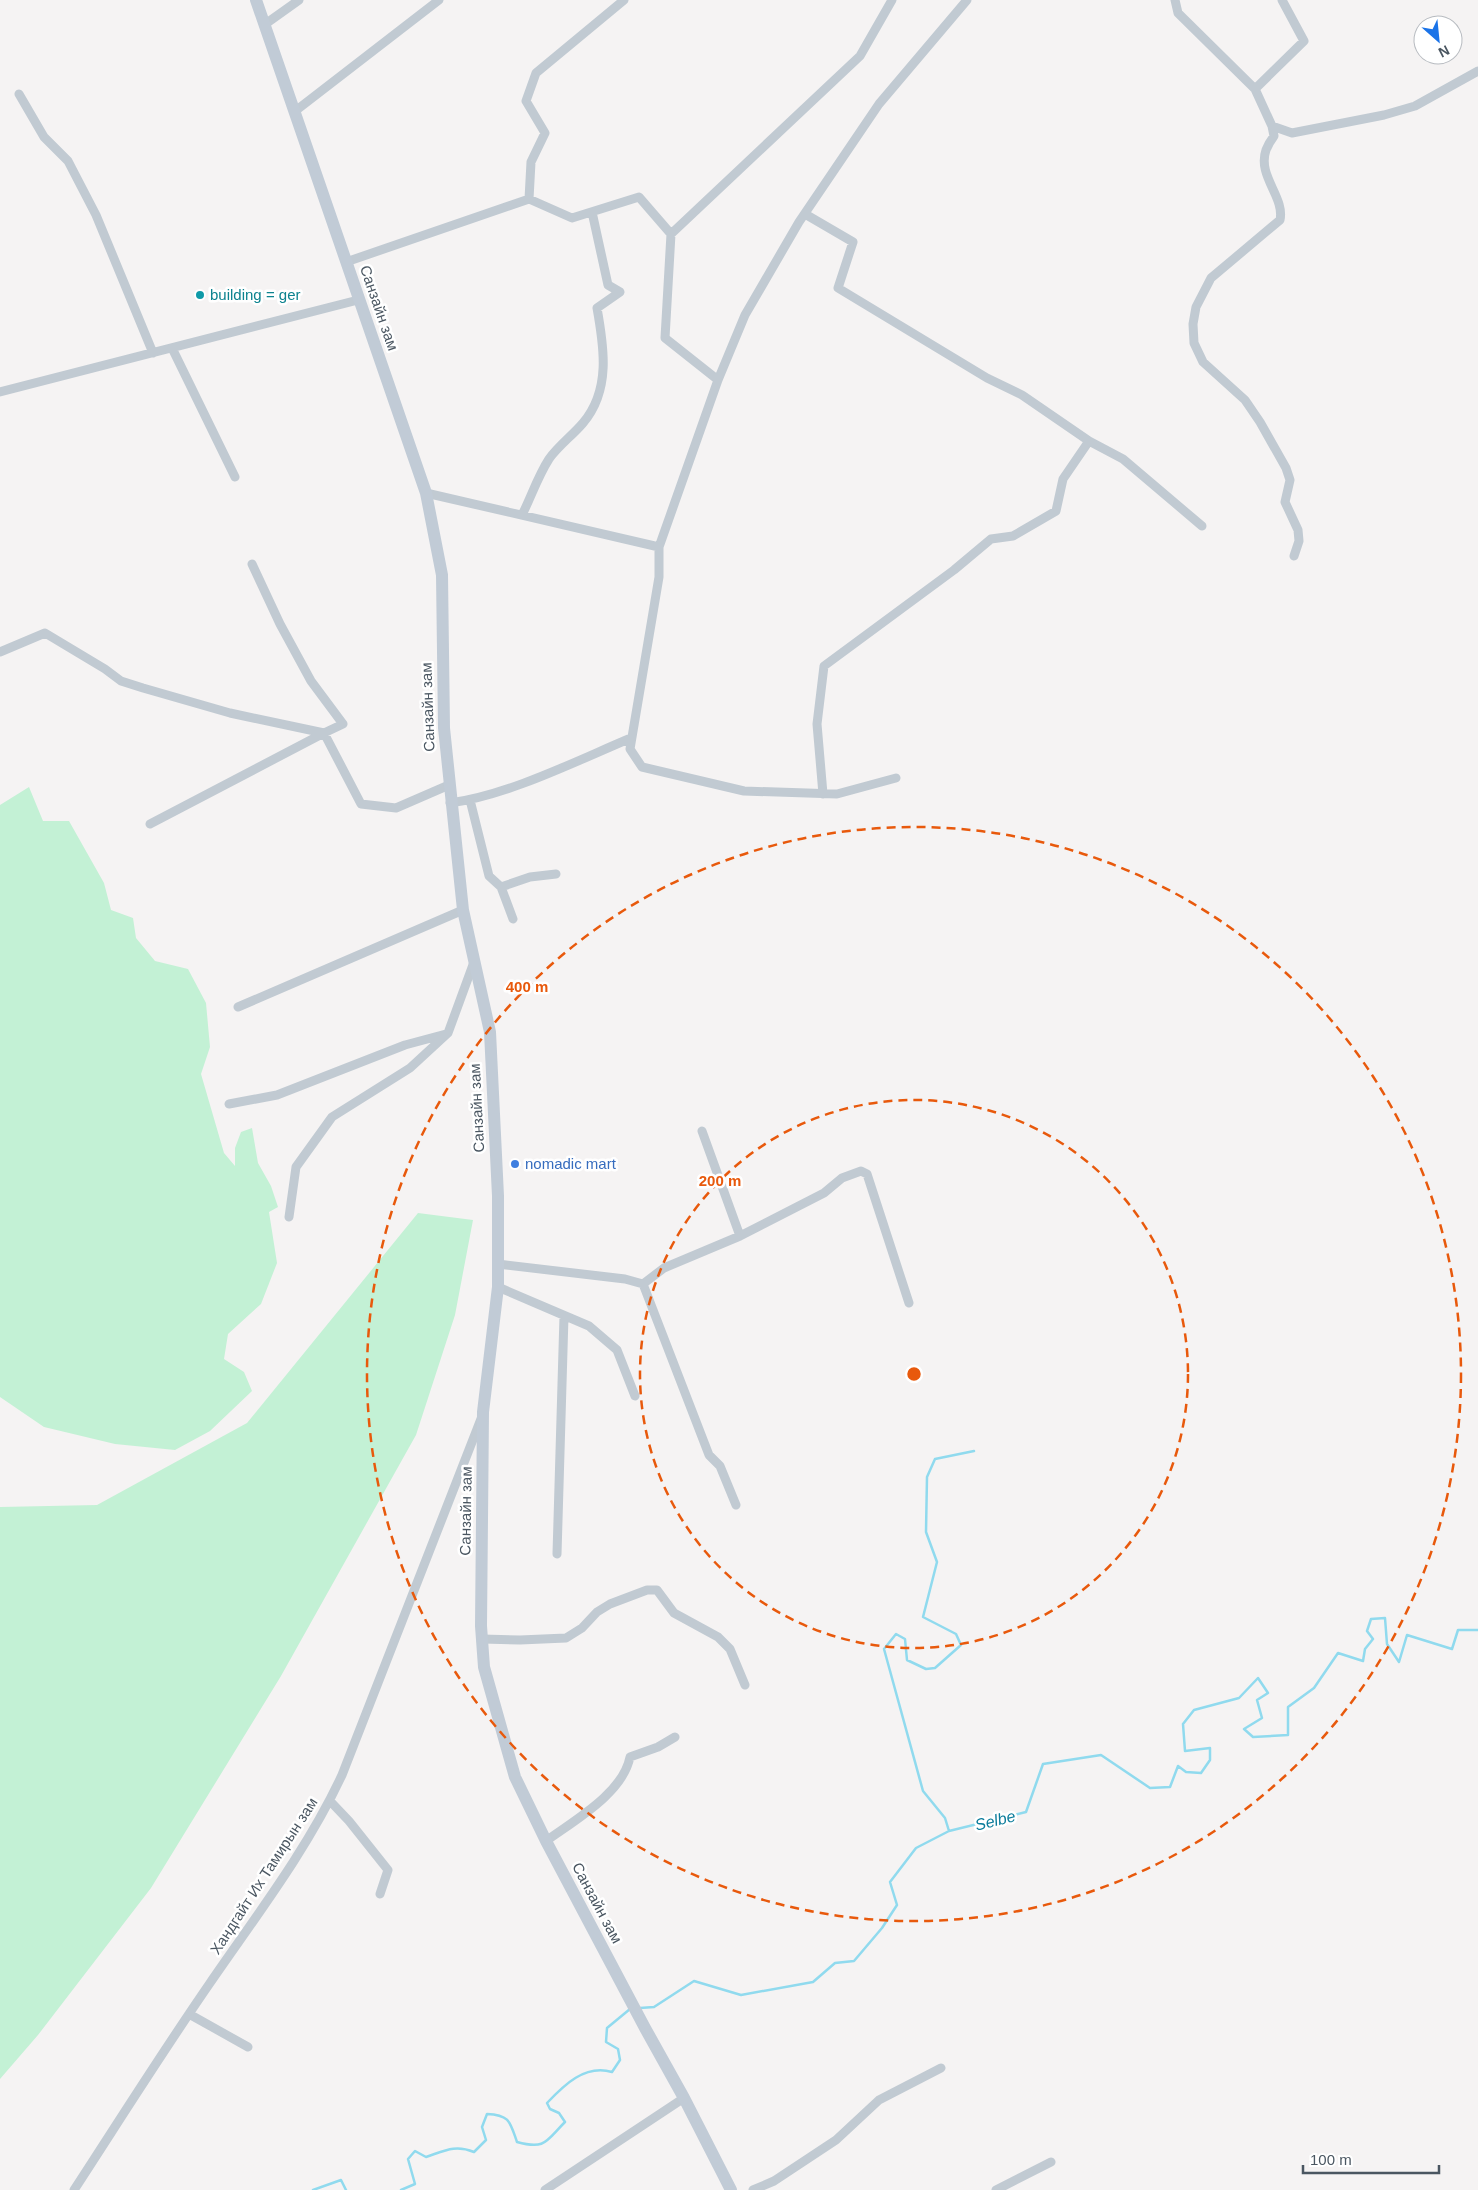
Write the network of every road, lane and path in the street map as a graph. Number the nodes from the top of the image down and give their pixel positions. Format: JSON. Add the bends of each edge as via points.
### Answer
{"nodes":[{"id":1,"x":256,"y":0,"type":"edge"},
{"id":2,"x":299,"y":0,"type":"edge"},
{"id":3,"x":439,"y":0,"type":"edge"},
{"id":4,"x":624,"y":0,"type":"edge"},
{"id":5,"x":892,"y":0,"type":"edge"},
{"id":6,"x":967,"y":0,"type":"edge"},
{"id":7,"x":1175,"y":0,"type":"edge"},
{"id":8,"x":1282,"y":0,"type":"edge"},
{"id":9,"x":264,"y":25,"type":"junction"},
{"id":10,"x":1478,"y":71,"type":"edge"},
{"id":11,"x":1255,"y":89,"type":"junction"},
{"id":12,"x":19,"y":94,"type":"dead end"},
{"id":13,"x":294,"y":112,"type":"junction"},
{"id":14,"x":1272,"y":126,"type":"junction"},
{"id":15,"x":529,"y":199,"type":"junction"},
{"id":16,"x":592,"y":212,"type":"junction"},
{"id":17,"x":805,"y":214,"type":"junction"},
{"id":18,"x":671,"y":234,"type":"junction"},
{"id":19,"x":346,"y":262,"type":"junction"},
{"id":20,"x":358,"y":300,"type":"junction"},
{"id":21,"x":172,"y":348,"type":"junction"},
{"id":22,"x":153,"y":353,"type":"junction"},
{"id":23,"x":718,"y":380,"type":"junction"},
{"id":24,"x":0,"y":392,"type":"edge"},
{"id":25,"x":1089,"y":441,"type":"junction"},
{"id":26,"x":235,"y":477,"type":"dead end"},
{"id":27,"x":426,"y":493,"type":"junction"},
{"id":28,"x":522,"y":515,"type":"junction"},
{"id":29,"x":1202,"y":526,"type":"dead end"},
{"id":30,"x":659,"y":547,"type":"junction"},
{"id":31,"x":1294,"y":556,"type":"dead end"},
{"id":32,"x":252,"y":564,"type":"dead end"},
{"id":33,"x":0,"y":652,"type":"edge"},
{"id":34,"x":324,"y":733,"type":"junction"},
{"id":35,"x":631,"y":738,"type":"junction"},
{"id":36,"x":896,"y":778,"type":"dead end"},
{"id":37,"x":449,"y":785,"type":"junction"},
{"id":38,"x":823,"y":794,"type":"junction"},
{"id":39,"x":470,"y":800,"type":"junction"},
{"id":40,"x":450,"y":803,"type":"junction"},
{"id":41,"x":150,"y":824,"type":"dead end"},
{"id":42,"x":556,"y":874,"type":"dead end"},
{"id":43,"x":501,"y":888,"type":"junction"},
{"id":44,"x":463,"y":910,"type":"junction"},
{"id":45,"x":513,"y":919,"type":"dead end"},
{"id":46,"x":474,"y":962,"type":"junction"},
{"id":47,"x":238,"y":1007,"type":"dead end"},
{"id":48,"x":448,"y":1033,"type":"junction"},
{"id":49,"x":229,"y":1104,"type":"dead end"},
{"id":50,"x":702,"y":1131,"type":"dead end"},
{"id":51,"x":289,"y":1217,"type":"dead end"},
{"id":52,"x":740,"y":1236,"type":"junction"},
{"id":53,"x":498,"y":1264,"type":"junction"},
{"id":54,"x":643,"y":1284,"type":"junction"},
{"id":55,"x":498,"y":1287,"type":"junction"},
{"id":56,"x":909,"y":1303,"type":"dead end"},
{"id":57,"x":564,"y":1316,"type":"junction"},
{"id":58,"x":635,"y":1396,"type":"dead end"},
{"id":59,"x":483,"y":1412,"type":"junction"},
{"id":60,"x":736,"y":1504,"type":"dead end"},
{"id":61,"x":558,"y":1554,"type":"dead end"},
{"id":62,"x":482,"y":1639,"type":"junction"},
{"id":63,"x":745,"y":1685,"type":"dead end"},
{"id":64,"x":675,"y":1737,"type":"dead end"},
{"id":65,"x":330,"y":1801,"type":"junction"},
{"id":66,"x":546,"y":1841,"type":"junction"},
{"id":67,"x":380,"y":1894,"type":"dead end"},
{"id":68,"x":189,"y":2014,"type":"junction"},
{"id":69,"x":248,"y":2047,"type":"dead end"},
{"id":70,"x":941,"y":2068,"type":"dead end"},
{"id":71,"x":684,"y":2098,"type":"junction"},
{"id":72,"x":1051,"y":2162,"type":"dead end"},
{"id":73,"x":74,"y":2190,"type":"edge"},
{"id":74,"x":545,"y":2190,"type":"edge"},
{"id":75,"x":731,"y":2190,"type":"edge"},
{"id":76,"x":753,"y":2190,"type":"edge"},
{"id":77,"x":996,"y":2190,"type":"edge"}],
"edges":[{"from":1,"to":9,"type":"main road","name":"Санзайн зам"},
{"from":2,"to":9,"type":"street"},
{"from":3,"to":13,"type":"street"},
{"from":4,"to":15,"type":"street","via":[[536,73],[526,100],[545,133],[531,162]]},
{"from":5,"to":18,"type":"street","via":[[860,56]]},
{"from":6,"to":17,"type":"street","via":[[879,104]]},
{"from":7,"to":11,"type":"street","via":[[1178,13]]},
{"from":8,"to":11,"type":"street","via":[[1304,42]]},
{"from":9,"to":13,"type":"main road","name":"Санзайн зам"},
{"from":10,"to":14,"type":"street","via":[[1415,106],[1384,115],[1292,133]]},
{"from":11,"to":14,"type":"street"},
{"from":12,"to":22,"type":"street","via":[[44,138],[68,160],[92,207]]},
{"from":13,"to":19,"type":"main road","name":"Санзайн зам"},
{"from":14,"to":31,"type":"street","via":[[1274,136],[1266,151],[1265,163],[1269,182],[1282,211],[1280,220],[1211,278],[1196,307],[1193,324],[1194,343],[1203,362],[1245,400],[1286,468],[1290,480],[1285,502],[1298,530],[1299,541]]},
{"from":15,"to":16,"type":"street","via":[[572,218]]},
{"from":15,"to":19,"type":"street"},
{"from":16,"to":18,"type":"street","via":[[639,197]]},
{"from":16,"to":28,"type":"street","via":[[608,285],[620,292],[597,308],[603,344],[603,381],[585,421],[550,459]]},
{"from":17,"to":23,"type":"street","via":[[745,315]]},
{"from":17,"to":25,"type":"street","via":[[853,242],[838,288],[987,378],[1022,395]]},
{"from":18,"to":23,"type":"street","via":[[665,338]]},
{"from":19,"to":20,"type":"main road","name":"Санзайн зам"},
{"from":20,"to":21,"type":"street"},
{"from":20,"to":27,"type":"main road","name":"Санзайн зам"},
{"from":21,"to":22,"type":"street"},
{"from":21,"to":26,"type":"street"},
{"from":22,"to":24,"type":"street"},
{"from":23,"to":30,"type":"street"},
{"from":25,"to":29,"type":"street","via":[[1123,459]]},
{"from":25,"to":38,"type":"street","via":[[1063,479],[1056,511],[1013,536],[991,539],[824,666],[817,724]]},
{"from":27,"to":28,"type":"street"},
{"from":27,"to":37,"type":"main road","name":"Санзайн зам","via":[[442,575],[444,728]]},
{"from":28,"to":30,"type":"street"},
{"from":30,"to":35,"type":"street","via":[[658,577]]},
{"from":32,"to":34,"type":"street","via":[[311,681],[343,724]]},
{"from":33,"to":34,"type":"street","via":[[45,633],[121,681],[230,713]]},
{"from":34,"to":37,"type":"street","via":[[360,804],[396,808]]},
{"from":34,"to":41,"type":"street"},
{"from":35,"to":38,"type":"street","via":[[632,755],[642,767],[654,771],[744,791]]},
{"from":35,"to":39,"type":"street","via":[[548,774]]},
{"from":36,"to":38,"type":"street","via":[[837,794]]},
{"from":37,"to":40,"type":"main road","name":"Санзайн зам"},
{"from":39,"to":40,"type":"street"},
{"from":39,"to":43,"type":"street","via":[[489,876]]},
{"from":40,"to":44,"type":"main road","name":"Санзайн зам"},
{"from":42,"to":43,"type":"street","via":[[530,877]]},
{"from":43,"to":45,"type":"street"},
{"from":44,"to":46,"type":"main road","name":"Санзайн зам"},
{"from":44,"to":47,"type":"street"},
{"from":46,"to":48,"type":"street"},
{"from":46,"to":53,"type":"main road","name":"Санзайн зам","via":[[490,1032]]},
{"from":48,"to":49,"type":"street","via":[[405,1045],[277,1095]]},
{"from":48,"to":51,"type":"street","via":[[410,1068],[332,1116],[296,1167]]},
{"from":50,"to":52,"type":"street"},
{"from":52,"to":54,"type":"street","via":[[664,1268]]},
{"from":52,"to":56,"type":"street","via":[[824,1193],[842,1178],[861,1171],[867,1174]]},
{"from":53,"to":54,"type":"street"},
{"from":53,"to":55,"type":"main road","name":"Санзайн зам"},
{"from":54,"to":60,"type":"street","via":[[709,1454],[720,1466]]},
{"from":55,"to":57,"type":"street"},
{"from":55,"to":59,"type":"main road","name":"Санзайн зам"},
{"from":57,"to":58,"type":"street","via":[[589,1326],[617,1350]]},
{"from":57,"to":61,"type":"street"},
{"from":59,"to":62,"type":"main road","name":"Санзайн зам"},
{"from":59,"to":65,"type":"street","name":"Хандгайт Их Тамирын зам"},
{"from":62,"to":63,"type":"street","via":[[566,1638],[610,1604],[647,1590],[657,1590],[674,1613],[718,1637],[730,1649]]},
{"from":62,"to":66,"type":"main road","name":"Санзайн зам","via":[[484,1666],[515,1777]]},
{"from":64,"to":66,"type":"street","via":[[630,1757],[618,1784]]},
{"from":65,"to":67,"type":"street","via":[[388,1870]]},
{"from":65,"to":68,"type":"street","name":"Хандгайт Их Тамирын зам","via":[[293,1862]]},
{"from":66,"to":71,"type":"main road","name":"Санзайн зам"},
{"from":68,"to":69,"type":"street"},
{"from":68,"to":73,"type":"street","name":"Хандгайт Их Тамирын зам"},
{"from":70,"to":76,"type":"street","via":[[879,2100],[829,2144],[774,2181]]},
{"from":71,"to":74,"type":"street"},
{"from":71,"to":75,"type":"main road","name":"Санзайн зам"},
{"from":72,"to":77,"type":"street"}]}
